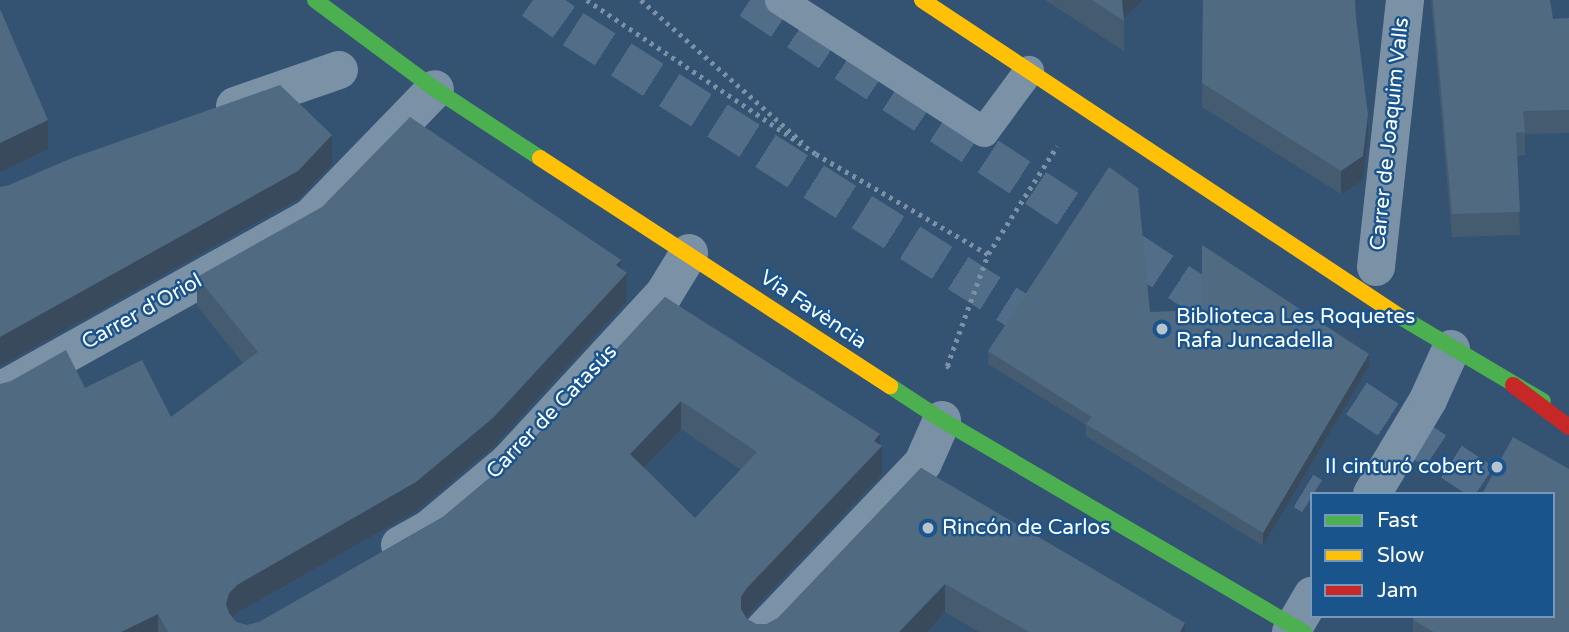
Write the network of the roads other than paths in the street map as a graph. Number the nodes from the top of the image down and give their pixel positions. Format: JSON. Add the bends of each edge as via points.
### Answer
{"nodes":[{"id":1,"x":315,"y":0,"type":"edge"},
{"id":2,"x":780,"y":0,"type":"edge"},
{"id":3,"x":922,"y":0,"type":"edge"},
{"id":4,"x":1405,"y":0,"type":"edge"},
{"id":5,"x":339,"y":70,"type":"dead end"},
{"id":6,"x":1029,"y":71,"type":"junction"},
{"id":7,"x":435,"y":89,"type":"junction"},
{"id":8,"x":208,"y":116,"type":"edge"},
{"id":9,"x":689,"y":253,"type":"junction"},
{"id":10,"x":1376,"y":267,"type":"dead end"},
{"id":11,"x":1451,"y":349,"type":"junction"},
{"id":12,"x":1513,"y":385,"type":"junction"},
{"id":13,"x":0,"y":391,"type":"edge"},
{"id":14,"x":1569,"y":415,"type":"edge"},
{"id":15,"x":942,"y":420,"type":"junction"},
{"id":16,"x":1569,"y":427,"type":"edge"},
{"id":17,"x":1375,"y":490,"type":"edge"},
{"id":18,"x":372,"y":561,"type":"edge"},
{"id":19,"x":1300,"y":622,"type":"edge"},
{"id":20,"x":762,"y":632,"type":"edge"}],
"edges":[{"from":1,"to":7,"type":"main road","name":"Via Favència"},
{"from":2,"to":6,"type":"lane","via":[[984,132]]},
{"from":3,"to":6,"type":"main road"},
{"from":4,"to":10,"type":"street","name":"Carrer de Joaquim Valls"},
{"from":5,"to":8,"type":"street"},
{"from":6,"to":11,"type":"main road"},
{"from":7,"to":9,"type":"main road","name":"Via Favència"},
{"from":7,"to":13,"type":"street","name":"Carrer d'Oriol","via":[[311,217]]},
{"from":9,"to":15,"type":"main road","name":"Via Favència"},
{"from":9,"to":18,"type":"street","name":"Carrer de Catasús","via":[[664,294],[508,464],[429,529]]},
{"from":11,"to":12,"type":"main road"},
{"from":11,"to":17,"type":"street","via":[[1429,400]]},
{"from":12,"to":14,"type":"main road"},
{"from":12,"to":16,"type":"main road"},
{"from":15,"to":19,"type":"main road","name":"Via Favència"},
{"from":15,"to":20,"type":"street","via":[[923,463]]}]}
